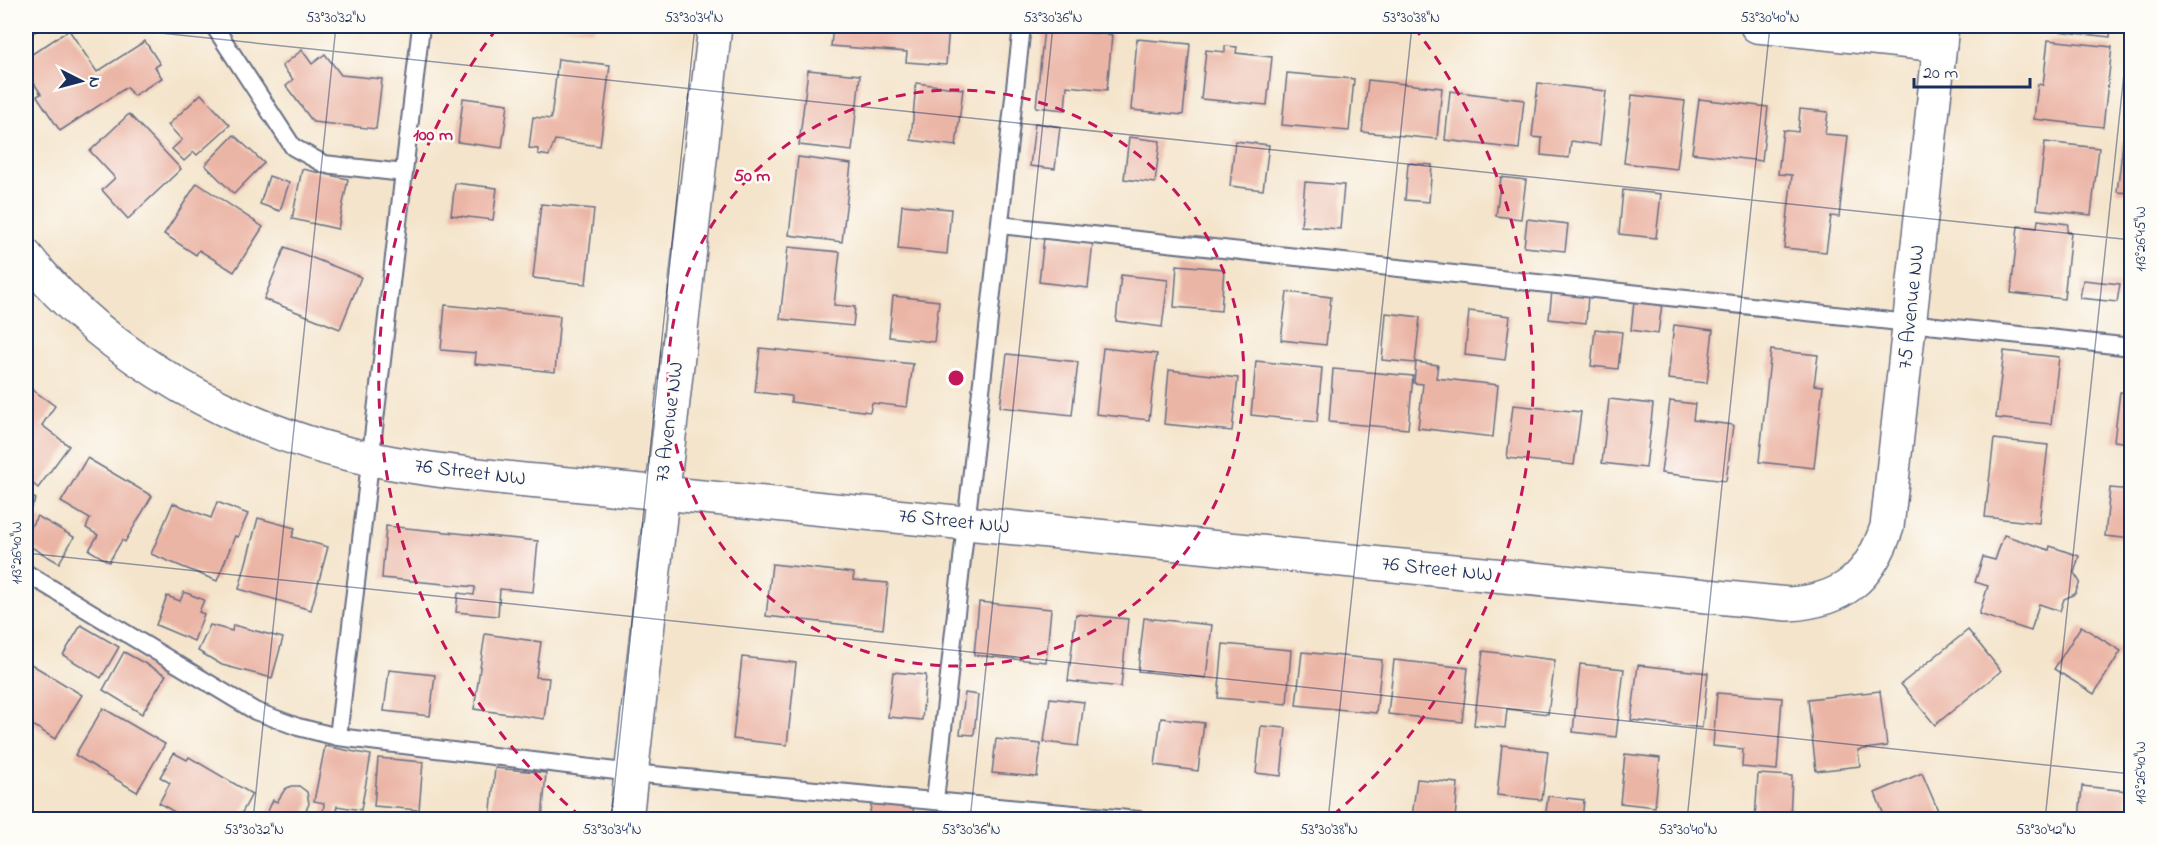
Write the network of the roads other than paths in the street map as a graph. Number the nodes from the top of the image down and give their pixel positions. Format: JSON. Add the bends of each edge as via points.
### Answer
{"nodes":[{"id":1,"x":214,"y":26,"type":"edge"},
{"id":2,"x":422,"y":26,"type":"edge"},
{"id":3,"x":715,"y":26,"type":"edge"},
{"id":4,"x":1022,"y":26,"type":"edge"},
{"id":5,"x":1757,"y":26,"type":"edge"},
{"id":6,"x":1941,"y":35,"type":"edge"},
{"id":7,"x":404,"y":172,"type":"junction"},
{"id":8,"x":999,"y":225,"type":"junction"},
{"id":9,"x":26,"y":256,"type":"edge"},
{"id":10,"x":1910,"y":324,"type":"junction"},
{"id":11,"x":2132,"y":347,"type":"edge"},
{"id":12,"x":370,"y":459,"type":"junction"},
{"id":13,"x":662,"y":493,"type":"junction"},
{"id":14,"x":966,"y":523,"type":"junction"},
{"id":15,"x":26,"y":573,"type":"edge"},
{"id":16,"x":1857,"y":580,"type":"joint"},
{"id":17,"x":338,"y":737,"type":"junction"},
{"id":18,"x":632,"y":773,"type":"junction"},
{"id":19,"x":935,"y":800,"type":"junction"},
{"id":20,"x":626,"y":819,"type":"edge"},
{"id":21,"x":1139,"y":819,"type":"edge"}],
"edges":[{"from":1,"to":7,"type":"lane","via":[[293,147],[324,164]]},
{"from":2,"to":7,"type":"lane"},
{"from":3,"to":13,"type":"street","name":"73 Avenue NW"},
{"from":4,"to":8,"type":"lane"},
{"from":5,"to":6,"type":"street"},
{"from":6,"to":10,"type":"street","name":"75 Avenue NW"},
{"from":7,"to":12,"type":"lane"},
{"from":8,"to":10,"type":"lane"},
{"from":8,"to":14,"type":"lane"},
{"from":9,"to":12,"type":"street","name":"76 Street NW","via":[[80,315],[138,359],[258,424]]},
{"from":10,"to":11,"type":"lane"},
{"from":10,"to":16,"type":"street","name":"75 Avenue NW","via":[[1887,526],[1870,566]]},
{"from":12,"to":13,"type":"street","name":"76 Street NW","via":[[418,468]]},
{"from":12,"to":17,"type":"lane"},
{"from":13,"to":14,"type":"street","name":"76 Street NW"},
{"from":13,"to":18,"type":"street","name":"73 Avenue NW"},
{"from":14,"to":16,"type":"street","name":"76 Street NW","via":[[1788,604],[1824,600]]},
{"from":14,"to":19,"type":"lane"},
{"from":15,"to":17,"type":"lane","via":[[255,711]]},
{"from":17,"to":18,"type":"lane"},
{"from":18,"to":19,"type":"lane"},
{"from":18,"to":20,"type":"street","name":"73 Avenue NW"},
{"from":19,"to":21,"type":"lane"}]}
